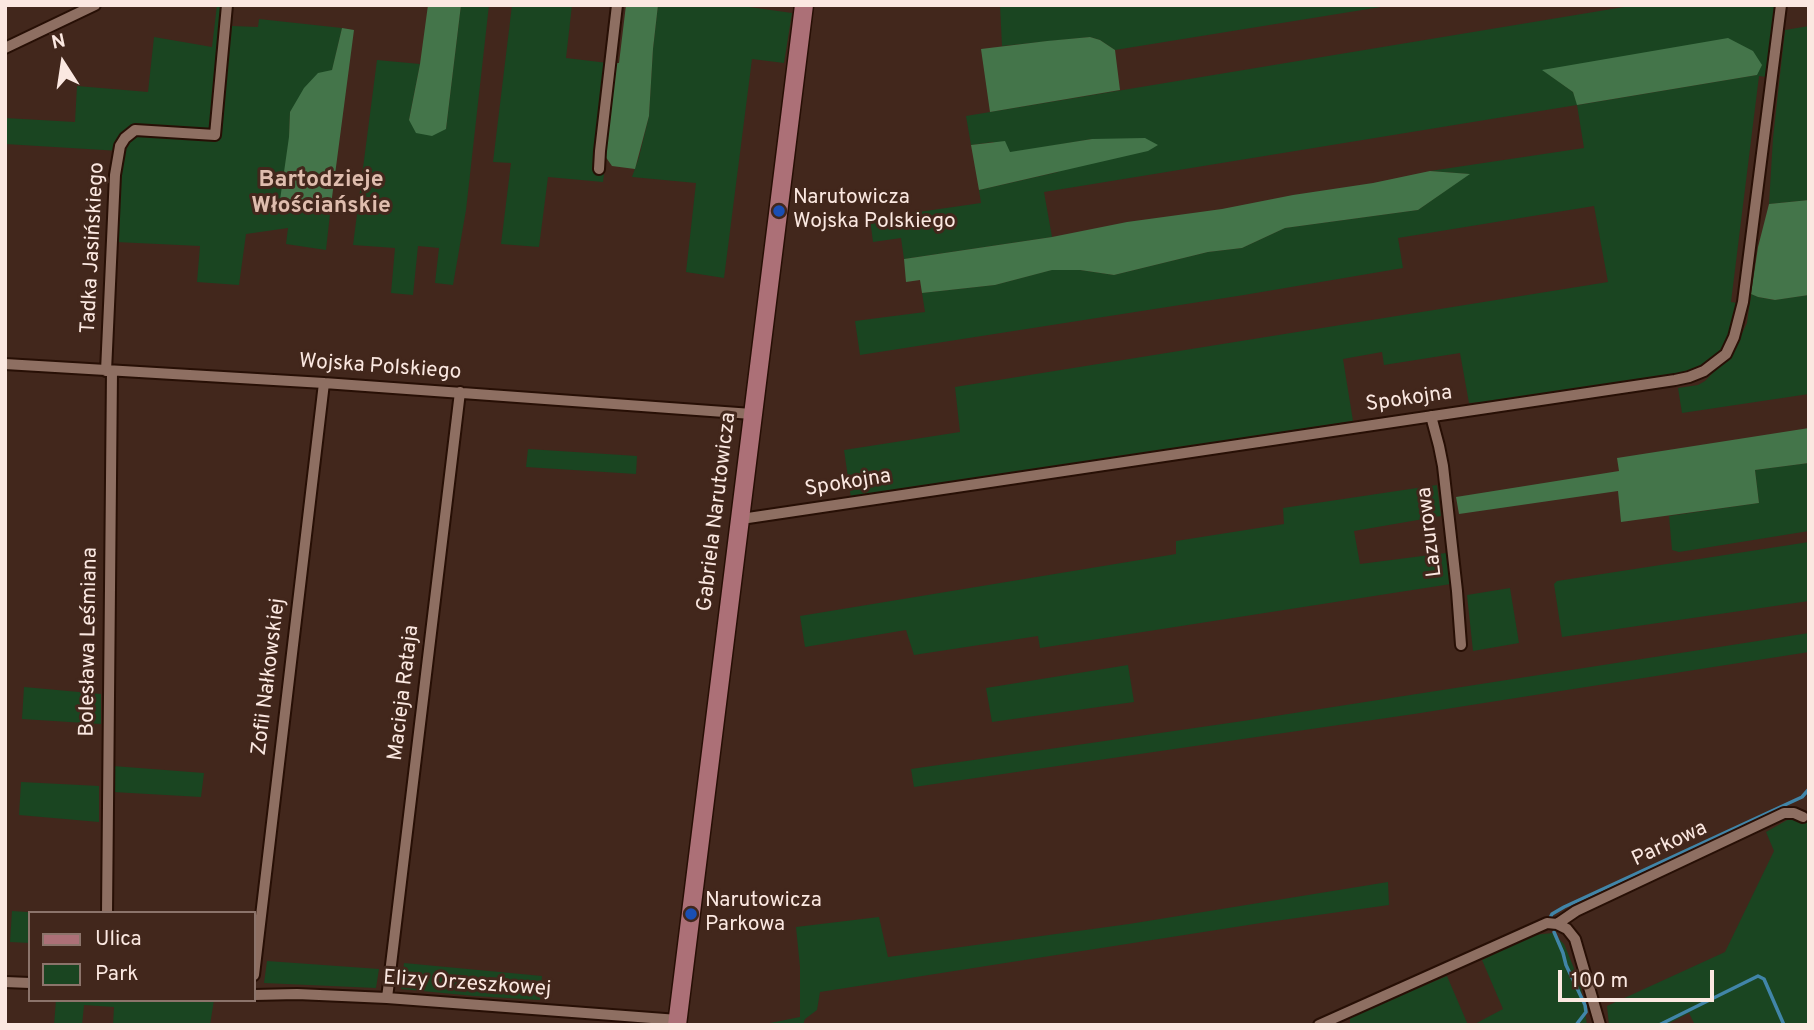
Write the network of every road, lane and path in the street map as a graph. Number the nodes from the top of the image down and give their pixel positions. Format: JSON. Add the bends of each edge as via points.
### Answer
{"nodes":[{"id":1,"x":94,"y":5,"type":"edge"},
{"id":2,"x":227,"y":5,"type":"edge"},
{"id":3,"x":617,"y":5,"type":"edge"},
{"id":4,"x":804,"y":5,"type":"edge"},
{"id":5,"x":1781,"y":5,"type":"edge"},
{"id":6,"x":5,"y":48,"type":"edge"},
{"id":7,"x":599,"y":169,"type":"dead end"},
{"id":8,"x":5,"y":364,"type":"edge"},
{"id":9,"x":109,"y":371,"type":"junction"},
{"id":10,"x":324,"y":383,"type":"junction"},
{"id":11,"x":460,"y":393,"type":"junction"},
{"id":12,"x":752,"y":414,"type":"junction"},
{"id":13,"x":1431,"y":416,"type":"junction"},
{"id":14,"x":740,"y":517,"type":"junction"},
{"id":15,"x":1461,"y":645,"type":"dead end"},
{"id":16,"x":1803,"y":817,"type":"dead end"},
{"id":17,"x":107,"y":911,"type":"edge"},
{"id":18,"x":1562,"y":927,"type":"junction"},
{"id":19,"x":256,"y":958,"type":"edge"},
{"id":20,"x":5,"y":982,"type":"edge"},
{"id":21,"x":28,"y":983,"type":"edge"},
{"id":22,"x":256,"y":995,"type":"edge"},
{"id":23,"x":387,"y":998,"type":"junction"},
{"id":24,"x":1344,"y":1019,"type":"edge"},
{"id":25,"x":678,"y":1022,"type":"edge"},
{"id":26,"x":1319,"y":1025,"type":"edge"},
{"id":27,"x":1600,"y":1025,"type":"edge"}],
"edges":[{"from":1,"to":6,"type":"street"},
{"from":2,"to":9,"type":"street","name":"Tadka Jasińskiego","via":[[215,135],[135,130],[120,146],[115,175]]},
{"from":3,"to":7,"type":"street"},
{"from":4,"to":12,"type":"main road","name":"Gabriela Narutowicza"},
{"from":5,"to":13,"type":"street","name":"Spokojna","via":[[1744,302],[1726,354],[1689,377]]},
{"from":8,"to":9,"type":"street","name":"Wojska Polskiego"},
{"from":9,"to":10,"type":"street","name":"Wojska Polskiego"},
{"from":9,"to":17,"type":"street","name":"Bolesława Leśmiana"},
{"from":10,"to":11,"type":"street","name":"Wojska Polskiego"},
{"from":10,"to":19,"type":"street","name":"Zofii Nałkowskiej"},
{"from":11,"to":12,"type":"street","name":"Wojska Polskiego"},
{"from":11,"to":23,"type":"street","name":"Macieja Rataja"},
{"from":12,"to":14,"type":"main road","name":"Gabriela Narutowicza"},
{"from":13,"to":14,"type":"street","name":"Spokojna"},
{"from":13,"to":15,"type":"street","name":"Lazurowa","via":[[1443,466]]},
{"from":14,"to":25,"type":"main road","name":"Gabriela Narutowicza"},
{"from":16,"to":18,"type":"street","name":"Parkowa","via":[[1784,813],[1576,911]]},
{"from":18,"to":24,"type":"street","name":"Parkowa","via":[[1547,923]]},
{"from":18,"to":27,"type":"street","via":[[1575,939]]},
{"from":20,"to":21,"type":"street"},
{"from":22,"to":23,"type":"street","name":"Elizy Orzeszkowej"},
{"from":23,"to":25,"type":"street","name":"Elizy Orzeszkowej"},
{"from":24,"to":26,"type":"street","name":"Parkowa"}]}
